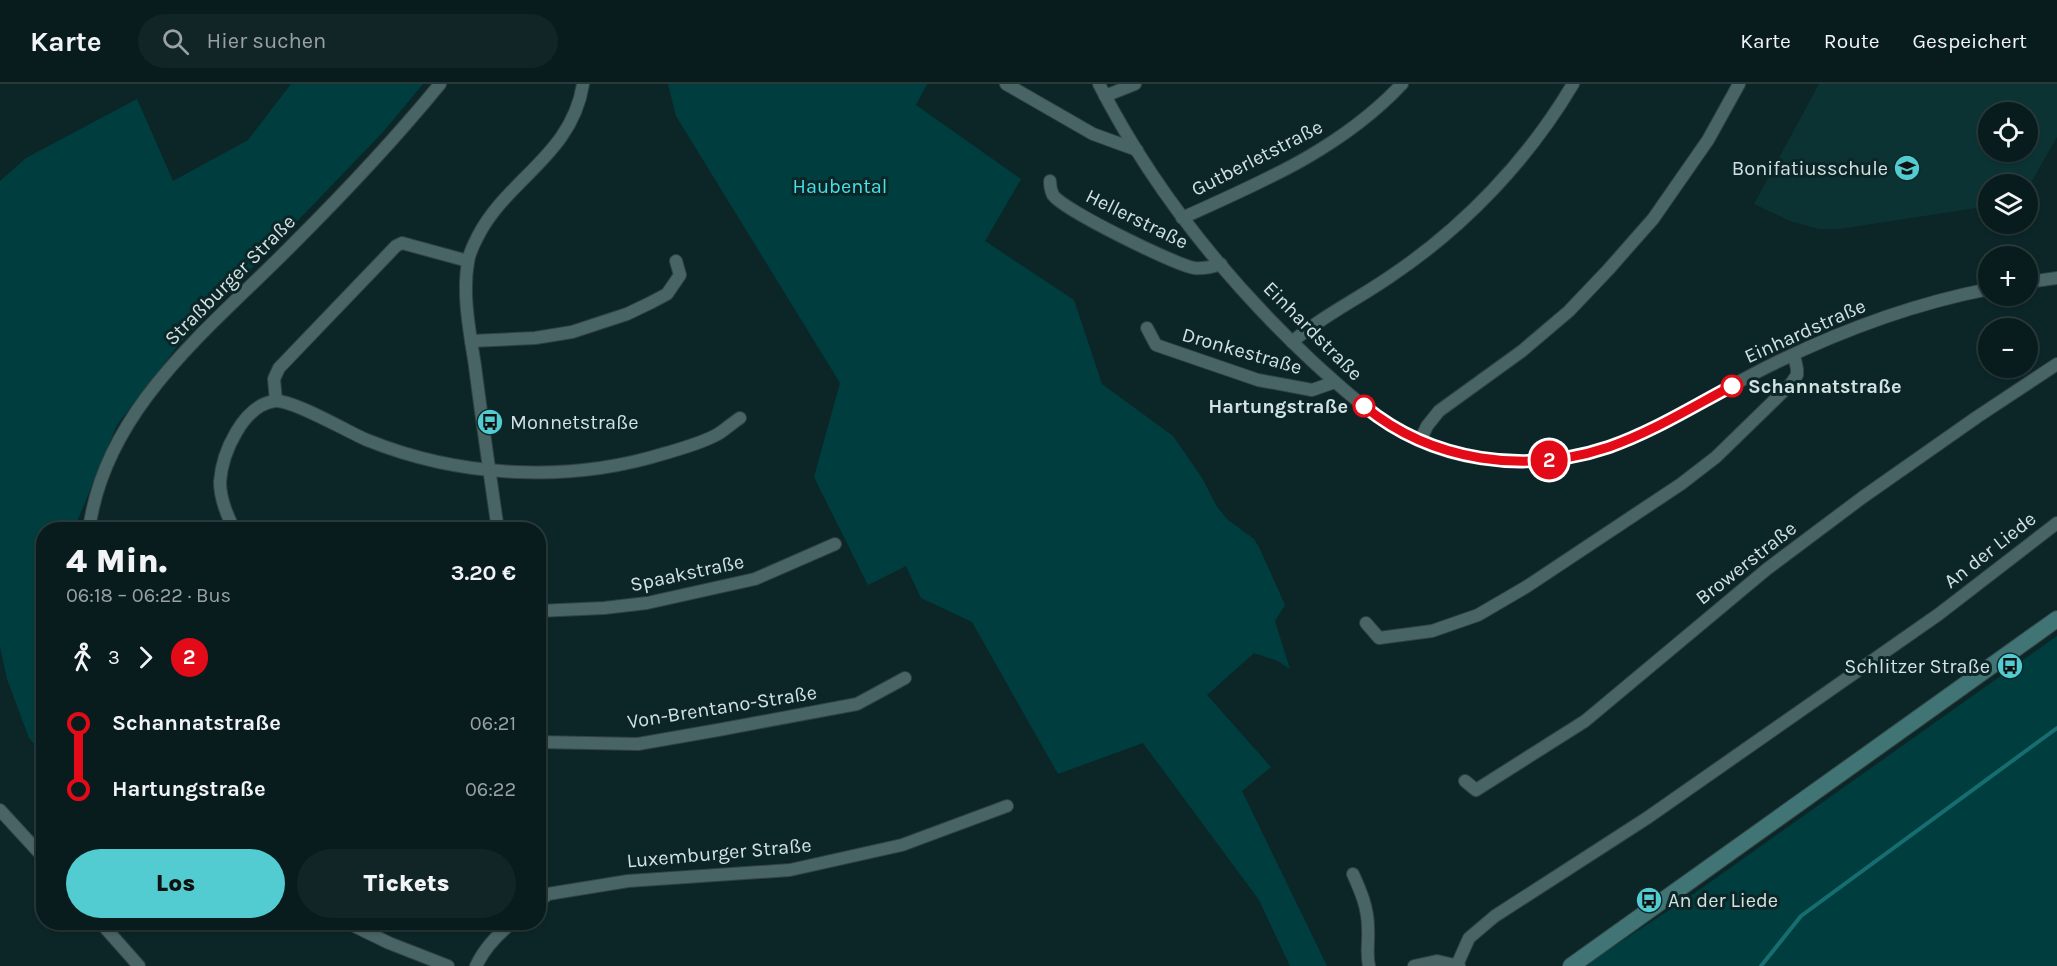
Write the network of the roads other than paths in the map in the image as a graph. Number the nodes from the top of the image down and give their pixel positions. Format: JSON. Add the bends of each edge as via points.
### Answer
{"nodes":[{"id":1,"x":440,"y":84,"type":"edge"},
{"id":2,"x":582,"y":84,"type":"edge"},
{"id":3,"x":1006,"y":84,"type":"edge"},
{"id":4,"x":1098,"y":84,"type":"edge"},
{"id":5,"x":1135,"y":84,"type":"edge"},
{"id":6,"x":1402,"y":84,"type":"edge"},
{"id":7,"x":1573,"y":84,"type":"edge"},
{"id":8,"x":1739,"y":84,"type":"edge"},
{"id":9,"x":1105,"y":96,"type":"junction"},
{"id":10,"x":1137,"y":150,"type":"junction"},
{"id":11,"x":1050,"y":181,"type":"dead end"},
{"id":12,"x":1182,"y":218,"type":"junction"},
{"id":13,"x":468,"y":261,"type":"junction"},
{"id":14,"x":676,"y":261,"type":"dead end"},
{"id":15,"x":1221,"y":264,"type":"junction"},
{"id":16,"x":2057,"y":278,"type":"edge"},
{"id":17,"x":2038,"y":281,"type":"edge"},
{"id":18,"x":1978,"y":291,"type":"edge"},
{"id":19,"x":1147,"y":328,"type":"dead end"},
{"id":20,"x":471,"y":341,"type":"junction"},
{"id":21,"x":1292,"y":342,"type":"junction"},
{"id":22,"x":1794,"y":355,"type":"junction"},
{"id":23,"x":2057,"y":364,"type":"edge"},
{"id":24,"x":1335,"y":382,"type":"junction"},
{"id":25,"x":276,"y":401,"type":"junction"},
{"id":26,"x":740,"y":418,"type":"dead end"},
{"id":27,"x":1420,"y":441,"type":"junction"},
{"id":28,"x":490,"y":470,"type":"junction"},
{"id":29,"x":91,"y":522,"type":"edge"},
{"id":30,"x":230,"y":522,"type":"edge"},
{"id":31,"x":497,"y":522,"type":"edge"},
{"id":32,"x":2057,"y":523,"type":"edge"},
{"id":33,"x":836,"y":544,"type":"dead end"},
{"id":34,"x":546,"y":611,"type":"edge"},
{"id":35,"x":2057,"y":619,"type":"edge"},
{"id":36,"x":1366,"y":623,"type":"dead end"},
{"id":37,"x":905,"y":678,"type":"dead end"},
{"id":38,"x":546,"y":742,"type":"edge"},
{"id":39,"x":1465,"y":781,"type":"dead end"},
{"id":40,"x":1007,"y":806,"type":"dead end"},
{"id":41,"x":0,"y":810,"type":"edge"},
{"id":42,"x":36,"y":849,"type":"edge"},
{"id":43,"x":1353,"y":874,"type":"dead end"},
{"id":44,"x":546,"y":896,"type":"edge"},
{"id":45,"x":107,"y":930,"type":"edge"},
{"id":46,"x":362,"y":930,"type":"edge"},
{"id":47,"x":503,"y":930,"type":"edge"},
{"id":48,"x":139,"y":966,"type":"edge"},
{"id":49,"x":448,"y":966,"type":"edge"},
{"id":50,"x":476,"y":966,"type":"edge"},
{"id":51,"x":1369,"y":966,"type":"edge"},
{"id":52,"x":1414,"y":966,"type":"edge"},
{"id":53,"x":1458,"y":966,"type":"edge"},
{"id":54,"x":1571,"y":966,"type":"edge"}],
"edges":[{"from":1,"to":29,"type":"street","name":"Straßburger Straße","via":[[338,199],[201,334],[152,390],[109,462]]},
{"from":2,"to":13,"type":"street","via":[[578,104],[563,134],[485,224]]},
{"from":3,"to":10,"type":"street","via":[[1093,134]]},
{"from":4,"to":9,"type":"street","name":"Einhardstraße"},
{"from":5,"to":9,"type":"street"},
{"from":6,"to":12,"type":"street","name":"Gutberletstraße","via":[[1345,135],[1266,180]]},
{"from":7,"to":21,"type":"street","via":[[1518,161],[1454,228],[1392,276]]},
{"from":8,"to":27,"type":"street","via":[[1708,140],[1653,219],[1608,270],[1522,351],[1439,411]]},
{"from":9,"to":10,"type":"street","name":"Einhardstraße"},
{"from":10,"to":12,"type":"street","name":"Einhardstraße"},
{"from":11,"to":15,"type":"street","name":"Hellerstraße","via":[[1053,194],[1068,207],[1164,257],[1193,268]]},
{"from":12,"to":15,"type":"street","name":"Einhardstraße"},
{"from":13,"to":20,"type":"street"},
{"from":13,"to":25,"type":"street","via":[[402,243],[396,246],[279,368],[274,379]]},
{"from":14,"to":20,"type":"street","via":[[680,275],[667,294],[627,314],[572,332]]},
{"from":15,"to":21,"type":"street","name":"Einhardstraße"},
{"from":16,"to":17,"type":"street"},
{"from":18,"to":22,"type":"street","name":"Einhardstraße","via":[[1894,314]]},
{"from":19,"to":24,"type":"street","name":"Dronkestraße","via":[[1156,345],[1258,380],[1312,390]]},
{"from":20,"to":28,"type":"street"},
{"from":21,"to":24,"type":"street","name":"Einhardstraße"},
{"from":22,"to":27,"type":"street","name":"Einhardstraße","via":[[1634,437],[1574,456],[1538,461],[1486,459]]},
{"from":22,"to":36,"type":"street","via":[[1794,380],[1716,457],[1510,597],[1478,615],[1432,631],[1379,638]]},
{"from":23,"to":39,"type":"street","name":"Browerstraße","via":[[1863,497],[1776,563],[1585,721],[1476,790]]},
{"from":24,"to":27,"type":"street","name":"Einhardstraße","via":[[1382,421]]},
{"from":25,"to":28,"type":"street","via":[[296,405],[398,450]]},
{"from":25,"to":30,"type":"street","via":[[245,417],[224,461],[220,484]]},
{"from":26,"to":28,"type":"street","via":[[718,434],[685,447],[613,467],[563,472]]},
{"from":28,"to":31,"type":"street"},
{"from":32,"to":53,"type":"street","name":"An der Liede","via":[[1939,615],[1647,818],[1495,916],[1469,938]]},
{"from":33,"to":34,"type":"street","name":"Spaakstraße","via":[[755,579],[647,603]]},
{"from":35,"to":54,"type":"main road"},
{"from":37,"to":38,"type":"street","name":"Von-Brentano-Straße","via":[[857,704],[707,732],[638,744]]},
{"from":40,"to":44,"type":"street","name":"Luxemburger Straße","via":[[902,845],[790,870],[628,881]]},
{"from":41,"to":42,"type":"street"},
{"from":43,"to":51,"type":"street","via":[[1367,908]]},
{"from":45,"to":48,"type":"street"},
{"from":46,"to":49,"type":"street"},
{"from":47,"to":50,"type":"street"},
{"from":52,"to":53,"type":"street","via":[[1437,961]]}]}
